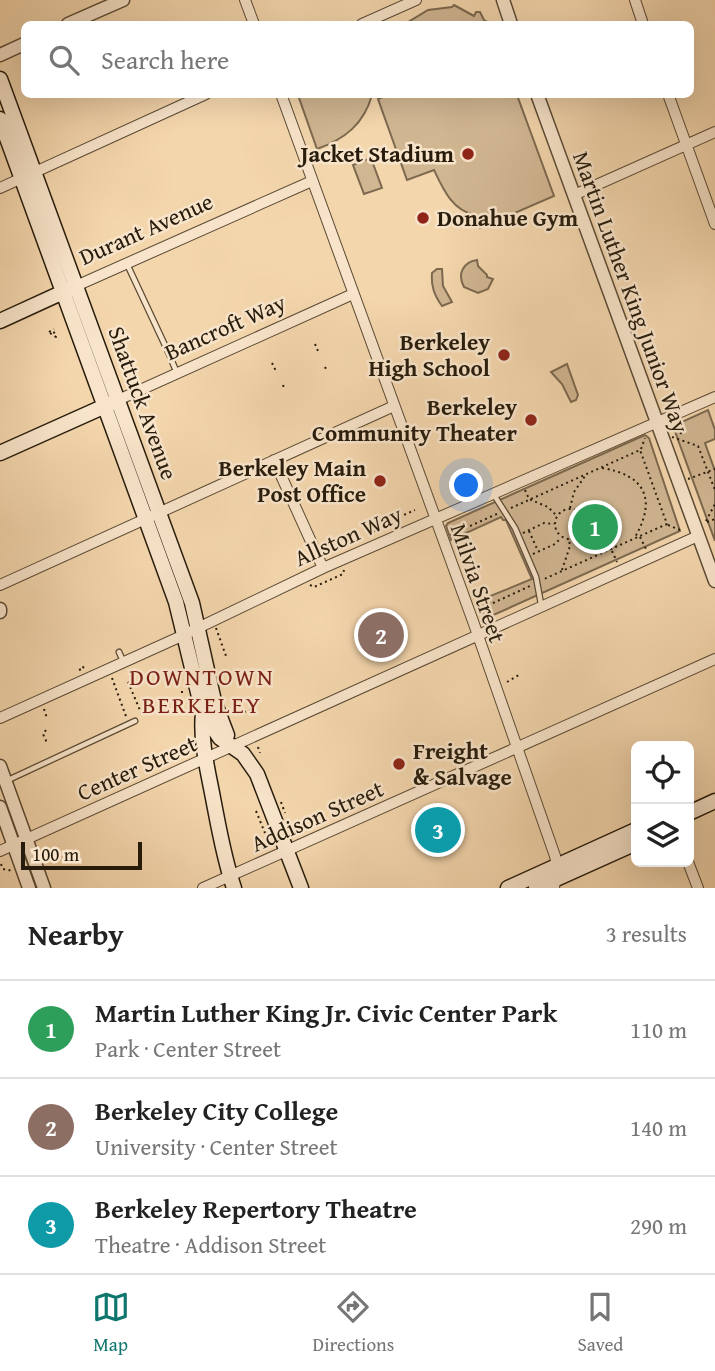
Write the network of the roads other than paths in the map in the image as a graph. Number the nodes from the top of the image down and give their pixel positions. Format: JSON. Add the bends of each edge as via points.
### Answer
{"nodes":[{"id":1,"x":123,"y":0,"type":"edge"},
{"id":2,"x":245,"y":0,"type":"edge"},
{"id":3,"x":416,"y":0,"type":"edge"},
{"id":4,"x":503,"y":0,"type":"edge"},
{"id":5,"x":635,"y":0,"type":"edge"},
{"id":6,"x":75,"y":21,"type":"edge"},
{"id":7,"x":253,"y":21,"type":"edge"},
{"id":8,"x":369,"y":21,"type":"edge"},
{"id":9,"x":511,"y":21,"type":"edge"},
{"id":10,"x":642,"y":21,"type":"edge"},
{"id":11,"x":21,"y":45,"type":"edge"},
{"id":12,"x":0,"y":55,"type":"edge"},
{"id":13,"x":0,"y":79,"type":"edge"},
{"id":14,"x":197,"y":98,"type":"edge"},
{"id":15,"x":282,"y":98,"type":"edge"},
{"id":16,"x":538,"y":98,"type":"edge"},
{"id":17,"x":669,"y":98,"type":"edge"},
{"id":18,"x":0,"y":119,"type":"edge"},
{"id":19,"x":715,"y":132,"type":"edge"},
{"id":20,"x":687,"y":145,"type":"junction"},
{"id":21,"x":28,"y":175,"type":"junction"},
{"id":22,"x":312,"y":181,"type":"junction"},
{"id":23,"x":0,"y":188,"type":"edge"},
{"id":24,"x":574,"y":195,"type":"junction"},
{"id":25,"x":715,"y":224,"type":"edge"},
{"id":26,"x":126,"y":263,"type":"junction"},
{"id":27,"x":70,"y":289,"type":"junction"},
{"id":28,"x":353,"y":294,"type":"junction"},
{"id":29,"x":0,"y":321,"type":"edge"},
{"id":30,"x":177,"y":373,"type":"junction"},
{"id":31,"x":715,"y":397,"type":"edge"},
{"id":32,"x":111,"y":403,"type":"junction"},
{"id":33,"x":394,"y":406,"type":"junction"},
{"id":34,"x":656,"y":422,"type":"junction"},
{"id":35,"x":0,"y":453,"type":"edge"},
{"id":36,"x":274,"y":460,"type":"junction"},
{"id":37,"x":493,"y":493,"type":"junction"},
{"id":38,"x":152,"y":516,"type":"junction"},
{"id":39,"x":435,"y":519,"type":"junction"},
{"id":40,"x":698,"y":536,"type":"junction"},
{"id":41,"x":325,"y":576,"type":"junction"},
{"id":42,"x":715,"y":581,"type":"edge"},
{"id":43,"x":0,"y":585,"type":"edge"},
{"id":44,"x":541,"y":605,"type":"junction"},
{"id":45,"x":199,"y":627,"type":"junction"},
{"id":46,"x":185,"y":634,"type":"junction"},
{"id":47,"x":477,"y":635,"type":"junction"},
{"id":48,"x":715,"y":659,"type":"edge"},
{"id":49,"x":203,"y":713,"type":"junction"},
{"id":50,"x":0,"y":718,"type":"edge"},
{"id":51,"x":132,"y":722,"type":"road end"},
{"id":52,"x":233,"y":746,"type":"junction"},
{"id":53,"x":516,"y":748,"type":"junction"},
{"id":54,"x":206,"y":758,"type":"junction"},
{"id":55,"x":0,"y":766,"type":"edge"},
{"id":56,"x":6,"y":781,"type":"junction"},
{"id":57,"x":715,"y":801,"type":"edge"},
{"id":58,"x":0,"y":807,"type":"edge"},
{"id":59,"x":694,"y":811,"type":"edge"},
{"id":60,"x":631,"y":833,"type":"edge"},
{"id":61,"x":27,"y":840,"type":"junction"},
{"id":62,"x":14,"y":845,"type":"junction"},
{"id":63,"x":631,"y":845,"type":"edge"},
{"id":64,"x":286,"y":850,"type":"junction"},
{"id":65,"x":0,"y":851,"type":"edge"},
{"id":66,"x":690,"y":867,"type":"edge"},
{"id":67,"x":555,"y":878,"type":"edge"},
{"id":68,"x":232,"y":882,"type":"edge"},
{"id":69,"x":29,"y":888,"type":"edge"},
{"id":70,"x":44,"y":888,"type":"edge"},
{"id":71,"x":203,"y":888,"type":"edge"},
{"id":72,"x":300,"y":888,"type":"edge"},
{"id":73,"x":508,"y":888,"type":"edge"},
{"id":74,"x":536,"y":888,"type":"edge"},
{"id":75,"x":698,"y":888,"type":"edge"}],
"edges":[{"from":1,"to":6,"type":"street"},
{"from":2,"to":7,"type":"street"},
{"from":3,"to":8,"type":"street"},
{"from":4,"to":9,"type":"street"},
{"from":5,"to":10,"type":"street"},
{"from":11,"to":12,"type":"street"},
{"from":13,"to":21,"type":"main road","name":"Shattuck Avenue"},
{"from":14,"to":21,"type":"street"},
{"from":15,"to":22,"type":"street","name":"Milvia Street"},
{"from":16,"to":24,"type":"street","name":"Martin Luther King Junior Way"},
{"from":17,"to":20,"type":"street"},
{"from":18,"to":21,"type":"main road","name":"Shattuck Avenue"},
{"from":19,"to":20,"type":"street"},
{"from":20,"to":24,"type":"street"},
{"from":20,"to":25,"type":"street"},
{"from":21,"to":23,"type":"street"},
{"from":21,"to":27,"type":"main road","name":"Shattuck Avenue"},
{"from":22,"to":26,"type":"street","name":"Durant Avenue"},
{"from":22,"to":28,"type":"street","name":"Milvia Street"},
{"from":24,"to":34,"type":"street","name":"Martin Luther King Junior Way"},
{"from":26,"to":27,"type":"street","name":"Durant Avenue"},
{"from":26,"to":30,"type":"lane"},
{"from":27,"to":29,"type":"main road","name":"Durant Avenue"},
{"from":27,"to":32,"type":"main road","name":"Shattuck Avenue"},
{"from":28,"to":30,"type":"street","name":"Bancroft Way"},
{"from":28,"to":33,"type":"street","name":"Milvia Street"},
{"from":30,"to":32,"type":"street","name":"Bancroft Way"},
{"from":31,"to":34,"type":"street","name":"Allston Way"},
{"from":32,"to":35,"type":"main road","name":"Bancroft Way"},
{"from":32,"to":38,"type":"main road","name":"Shattuck Avenue"},
{"from":33,"to":36,"type":"street"},
{"from":33,"to":39,"type":"street","name":"Milvia Street"},
{"from":34,"to":37,"type":"street","name":"Allston Way"},
{"from":34,"to":40,"type":"street","name":"Martin Luther King Junior Way"},
{"from":36,"to":38,"type":"street"},
{"from":36,"to":41,"type":"street"},
{"from":37,"to":39,"type":"street","name":"Allston Way"},
{"from":37,"to":44,"type":"lane","via":[[518,535]]},
{"from":38,"to":43,"type":"street"},
{"from":38,"to":45,"type":"main road","name":"Shattuck Avenue"},
{"from":38,"to":46,"type":"main road","name":"Shattuck Avenue"},
{"from":39,"to":41,"type":"street","name":"Allston Way"},
{"from":39,"to":47,"type":"street","name":"Milvia Street"},
{"from":40,"to":42,"type":"street","name":"Martin Luther King Junior Way"},
{"from":40,"to":44,"type":"street","name":"Center Street"},
{"from":41,"to":45,"type":"street","name":"Allston Way"},
{"from":44,"to":47,"type":"street","name":"Center Street"},
{"from":45,"to":46,"type":"street","name":"Allston Way"},
{"from":45,"to":52,"type":"main road","name":"Shattuck Avenue","via":[[214,701]]},
{"from":46,"to":49,"type":"main road","name":"Shattuck Avenue"},
{"from":46,"to":50,"type":"street","name":"Allston Way","via":[[121,657]]},
{"from":47,"to":52,"type":"street","name":"Center Street"},
{"from":47,"to":53,"type":"street","name":"Milvia Street"},
{"from":48,"to":53,"type":"street","name":"Addison Street"},
{"from":49,"to":52,"type":"main road","name":"Shattuck Avenue","via":[[220,738]]},
{"from":49,"to":54,"type":"main road"},
{"from":51,"to":56,"type":"lane"},
{"from":52,"to":54,"type":"street","name":"Center Street"},
{"from":52,"to":64,"type":"main road","name":"Shattuck Avenue","via":[[261,782]]},
{"from":53,"to":64,"type":"street","name":"Addison Street"},
{"from":53,"to":67,"type":"street","name":"Milvia Street"},
{"from":54,"to":61,"type":"street","name":"Center Street"},
{"from":54,"to":68,"type":"main road"},
{"from":55,"to":56,"type":"street"},
{"from":56,"to":61,"type":"street"},
{"from":57,"to":59,"type":"main road"},
{"from":58,"to":62,"type":"street"},
{"from":60,"to":67,"type":"main road"},
{"from":61,"to":62,"type":"street","name":"Center Street"},
{"from":61,"to":70,"type":"street"},
{"from":62,"to":65,"type":"street","name":"Center Street"},
{"from":62,"to":69,"type":"street"},
{"from":63,"to":67,"type":"main road"},
{"from":64,"to":68,"type":"street","name":"Addison Street"},
{"from":64,"to":72,"type":"main road","name":"Shattuck Avenue"},
{"from":66,"to":75,"type":"street"},
{"from":67,"to":73,"type":"main road"},
{"from":67,"to":74,"type":"main road"},
{"from":68,"to":71,"type":"street","name":"Addison Street"}]}
